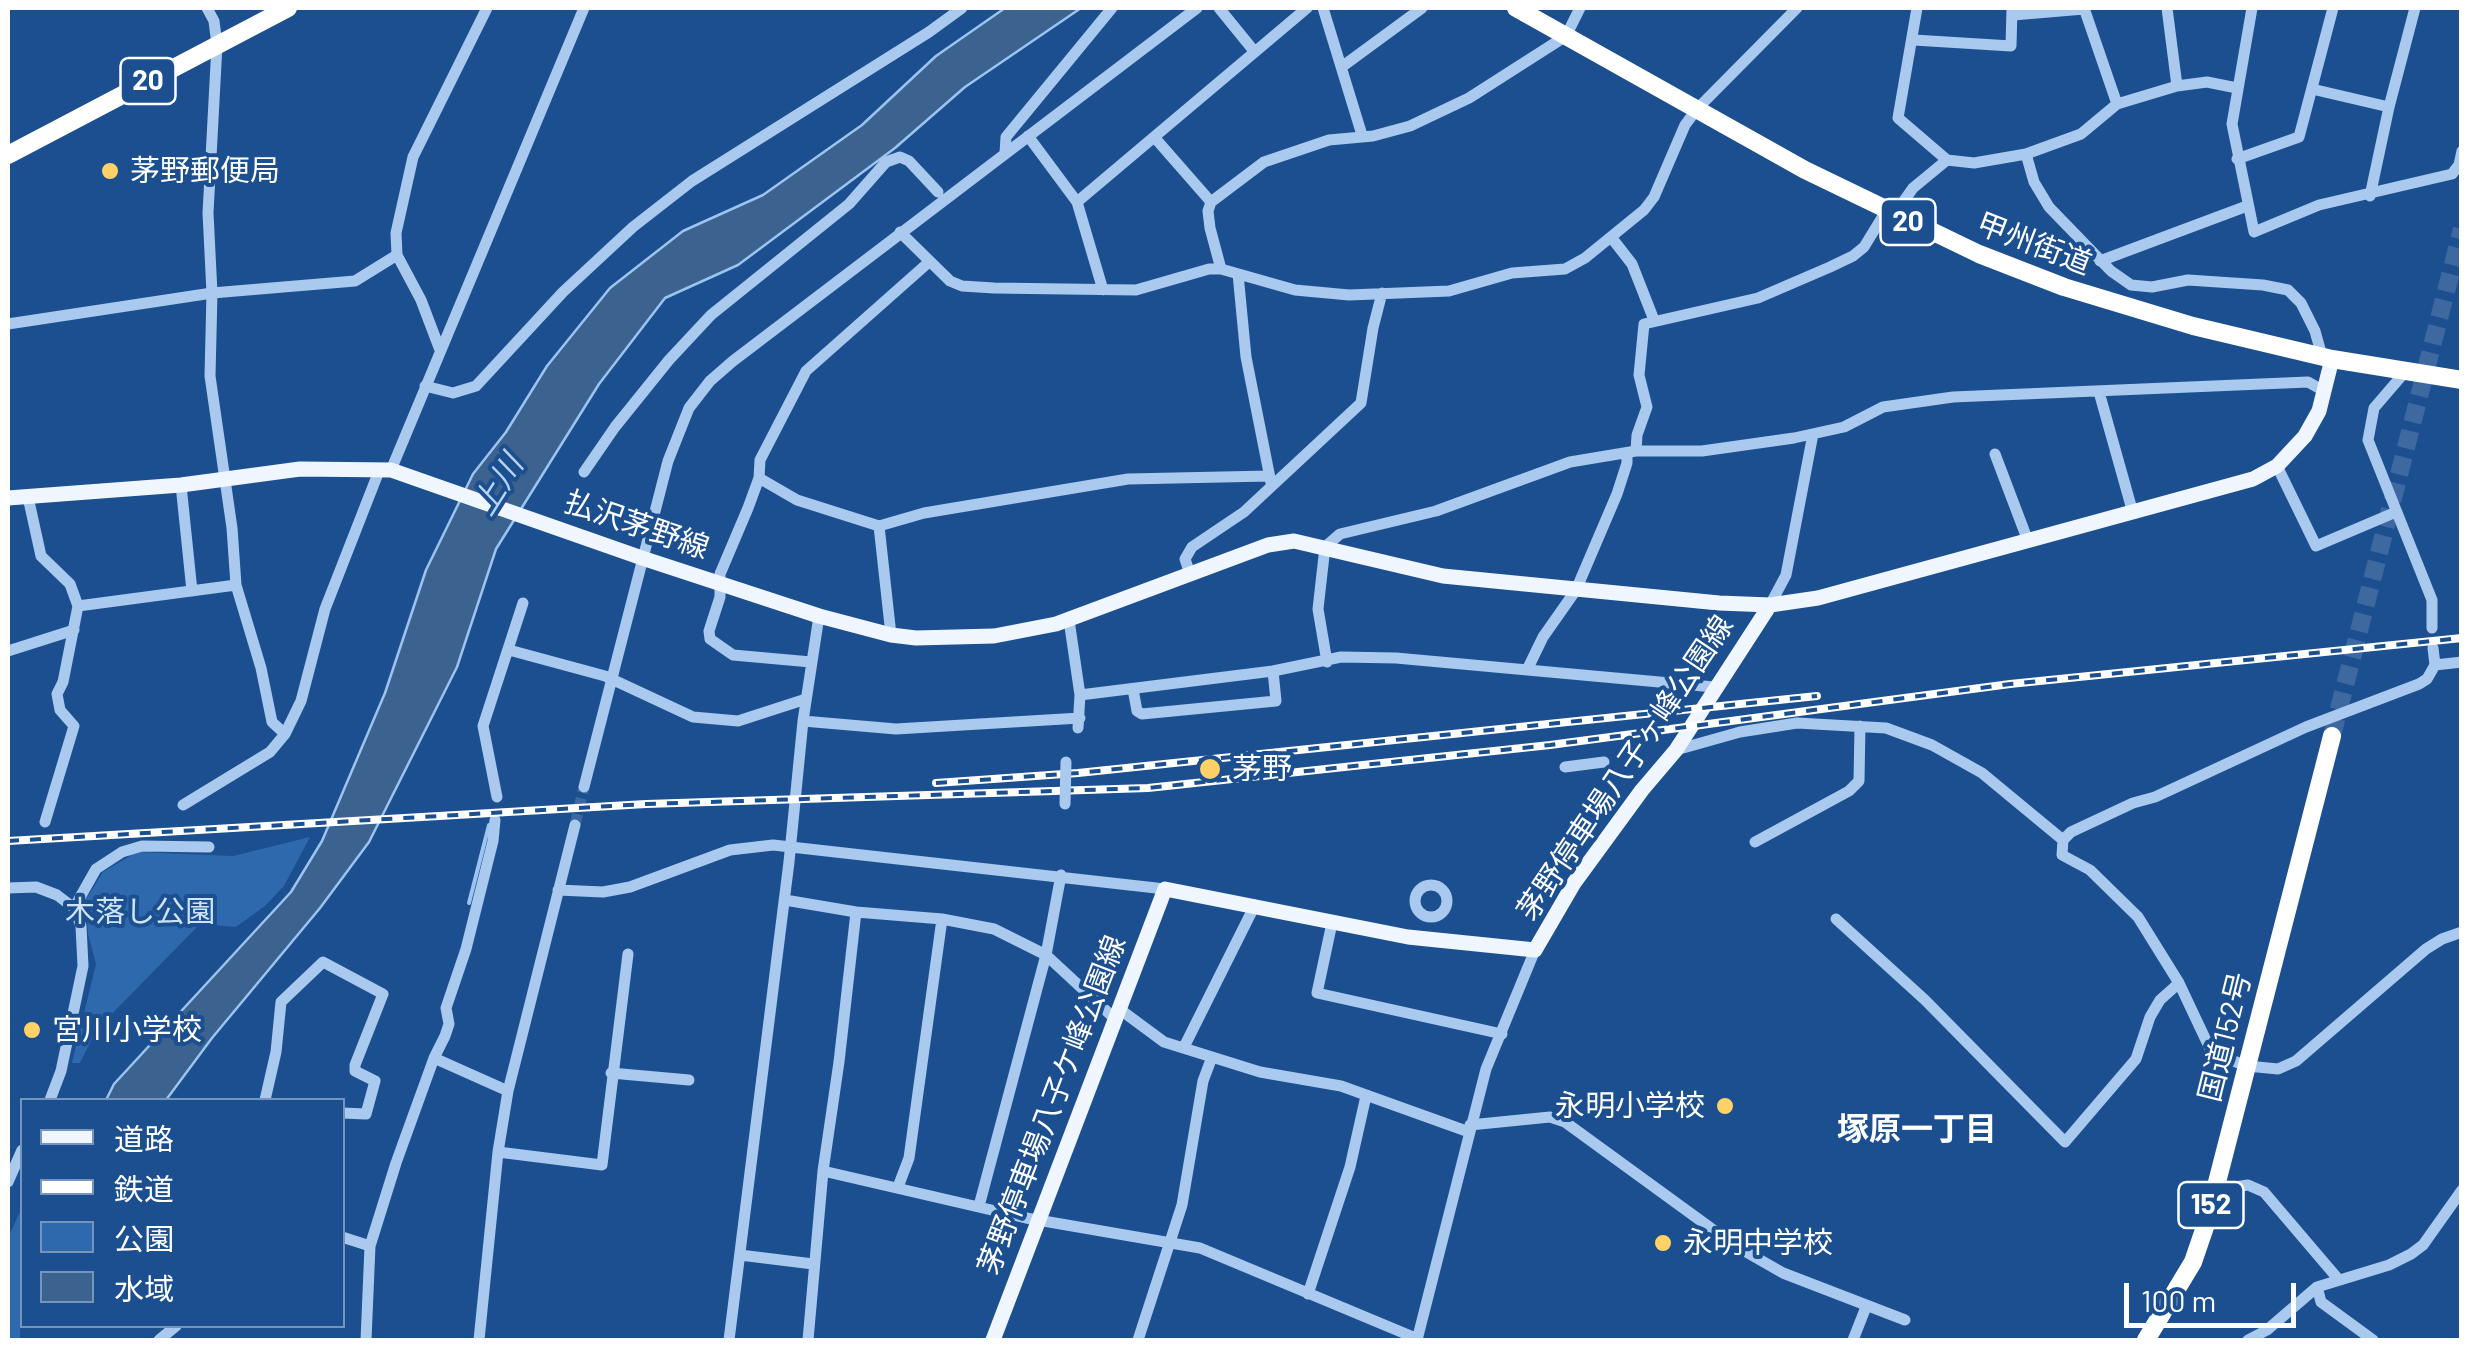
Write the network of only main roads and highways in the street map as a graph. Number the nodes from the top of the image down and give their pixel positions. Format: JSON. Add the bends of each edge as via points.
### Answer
{"nodes":[{"id":1,"x":288,"y":8,"type":"edge"},
{"id":2,"x":1516,"y":8,"type":"edge"},
{"id":3,"x":8,"y":155,"type":"edge"},
{"id":4,"x":2327,"y":358,"type":"junction"},
{"id":5,"x":2462,"y":380,"type":"edge"},
{"id":6,"x":8,"y":498,"type":"edge"},
{"id":7,"x":1770,"y":605,"type":"junction"},
{"id":8,"x":1069,"y":620,"type":"joint"},
{"id":9,"x":2332,"y":736,"type":"tunnel mouth"},
{"id":10,"x":1165,"y":889,"type":"joint"},
{"id":11,"x":993,"y":1340,"type":"edge"},
{"id":12,"x":2146,"y":1340,"type":"edge"}],
"edges":[{"from":1,"to":3,"type":"highway","number":"20"},
{"from":2,"to":4,"type":"highway","name":"甲州街道","number":"20","via":[[1890,213],[2064,287]]},
{"from":4,"to":5,"type":"highway","name":"甲州街道","number":"20"},
{"from":4,"to":7,"type":"main road","name":"茅野停車場八子ヶ峰公園線","via":[[2319,412],[2305,436],[2277,466],[2253,479],[1818,598]]},
{"from":6,"to":8,"type":"main road","name":"払沢茅野線","via":[[300,469],[385,470],[891,635],[963,639]]},
{"from":7,"to":8,"type":"main road","name":"茅野停車場八子ヶ峰公園線","via":[[1443,576],[1294,541]]},
{"from":7,"to":10,"type":"main road","name":"茅野停車場八子ヶ峰公園線","via":[[1535,950],[1434,941]]},
{"from":9,"to":12,"type":"highway","name":"国道152号","number":"152","via":[[2193,1262]]},
{"from":10,"to":11,"type":"main road","name":"茅野停車場八子ケ峰公園線"}]}
